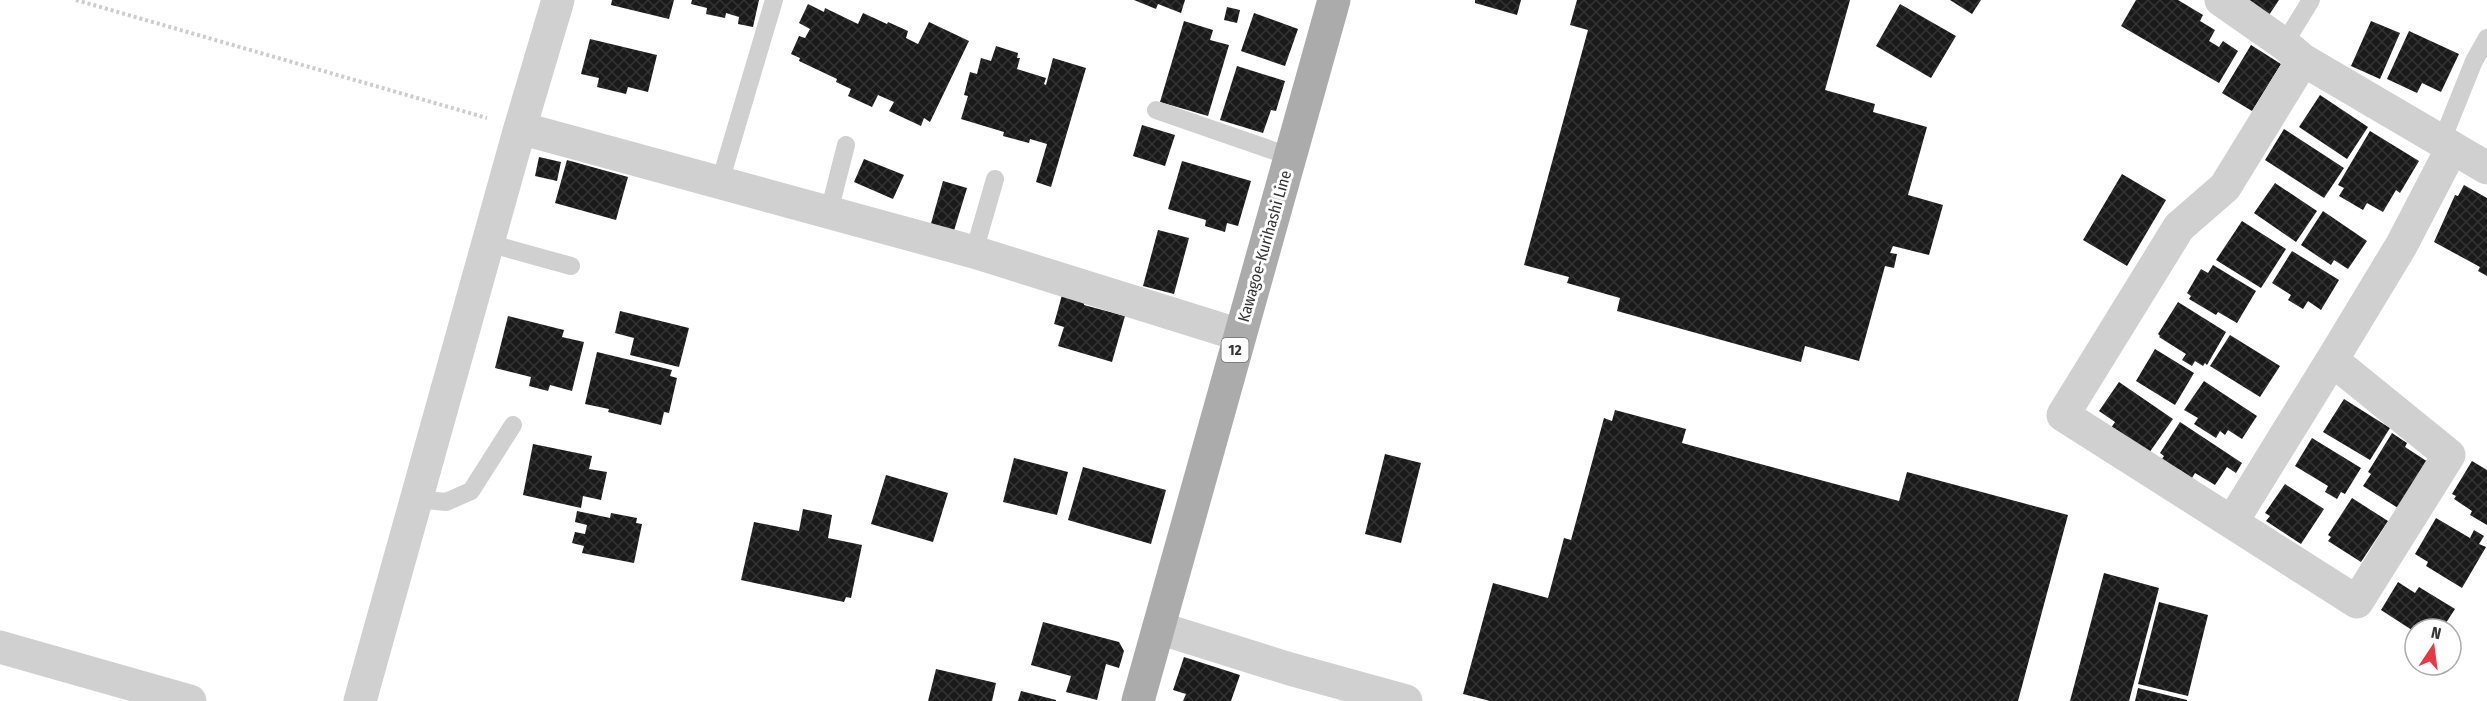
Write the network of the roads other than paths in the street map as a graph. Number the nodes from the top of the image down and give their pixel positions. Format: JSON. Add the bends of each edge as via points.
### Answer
{"nodes":[{"id":1,"x":558,"y":0,"type":"edge"},
{"id":2,"x":774,"y":0,"type":"edge"},
{"id":3,"x":1334,"y":0,"type":"edge"},
{"id":4,"x":2222,"y":0,"type":"edge"},
{"id":5,"x":2311,"y":0,"type":"edge"},
{"id":6,"x":2487,"y":38,"type":"edge"},
{"id":7,"x":2294,"y":52,"type":"junction"},
{"id":8,"x":1156,"y":110,"type":"dead end"},
{"id":9,"x":520,"y":128,"type":"junction"},
{"id":10,"x":846,"y":145,"type":"dead end"},
{"id":11,"x":2446,"y":146,"type":"junction"},
{"id":12,"x":1289,"y":156,"type":"junction"},
{"id":13,"x":2487,"y":168,"type":"edge"},
{"id":14,"x":994,"y":179,"type":"dead end"},
{"id":15,"x":720,"y":182,"type":"junction"},
{"id":16,"x":829,"y":212,"type":"junction"},
{"id":17,"x":488,"y":243,"type":"junction"},
{"id":18,"x":974,"y":252,"type":"junction"},
{"id":19,"x":571,"y":266,"type":"dead end"},
{"id":20,"x":1240,"y":335,"type":"junction"},
{"id":21,"x":2332,"y":360,"type":"junction"},
{"id":22,"x":513,"y":425,"type":"dead end"},
{"id":23,"x":416,"y":499,"type":"junction"},
{"id":24,"x":2232,"y":522,"type":"junction"},
{"id":25,"x":1159,"y":628,"type":"junction"},
{"id":26,"x":0,"y":647,"type":"edge"},
{"id":27,"x":190,"y":701,"type":"edge"},
{"id":28,"x":360,"y":701,"type":"edge"},
{"id":29,"x":1138,"y":701,"type":"edge"},
{"id":30,"x":1406,"y":701,"type":"edge"}],
"edges":[{"from":1,"to":9,"type":"street"},
{"from":2,"to":15,"type":"lane"},
{"from":3,"to":12,"type":"main road","name":"Kawagoe-Kurihashi Line","number":"12"},
{"from":4,"to":7,"type":"street"},
{"from":5,"to":7,"type":"lane"},
{"from":6,"to":11,"type":"lane","via":[[2474,60]]},
{"from":7,"to":11,"type":"street"},
{"from":7,"to":24,"type":"street","via":[[2225,187],[2179,227],[2063,415]]},
{"from":8,"to":12,"type":"lane"},
{"from":9,"to":15,"type":"street"},
{"from":9,"to":17,"type":"street"},
{"from":10,"to":16,"type":"lane"},
{"from":11,"to":13,"type":"street"},
{"from":11,"to":21,"type":"street","via":[[2401,246]]},
{"from":12,"to":20,"type":"main road","name":"Kawagoe-Kurihashi Line","number":"12"},
{"from":14,"to":18,"type":"lane"},
{"from":15,"to":16,"type":"street"},
{"from":16,"to":18,"type":"street"},
{"from":17,"to":19,"type":"lane"},
{"from":17,"to":23,"type":"street"},
{"from":18,"to":20,"type":"street"},
{"from":20,"to":25,"type":"main road","name":"Kawagoe-Kurihashi Line","number":"12"},
{"from":21,"to":24,"type":"street"},
{"from":21,"to":24,"type":"street","via":[[2449,456],[2356,602]]},
{"from":22,"to":23,"type":"lane","via":[[471,491],[446,502]]},
{"from":23,"to":28,"type":"street"},
{"from":25,"to":29,"type":"main road","name":"Kawagoe-Kurihashi Line","number":"12"},
{"from":25,"to":30,"type":"street"},
{"from":26,"to":27,"type":"street"}]}
